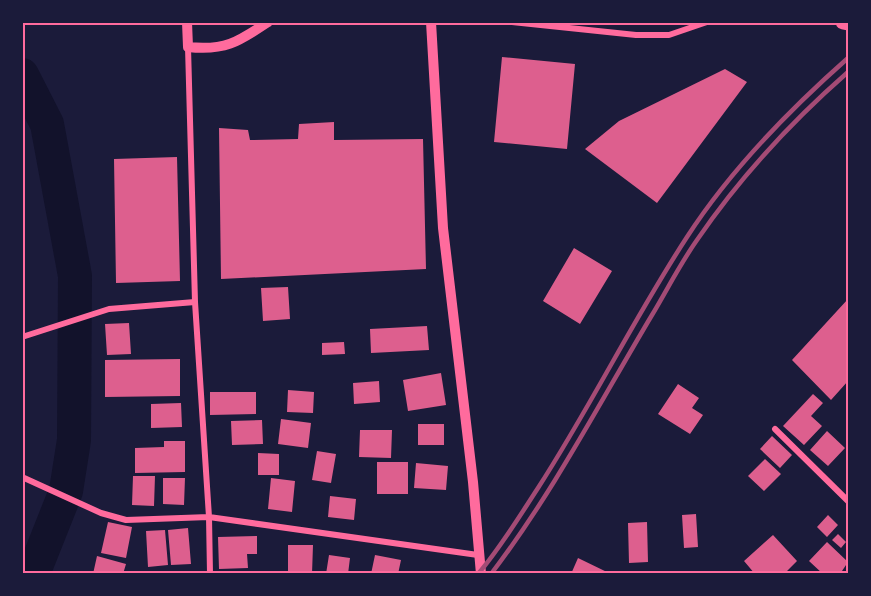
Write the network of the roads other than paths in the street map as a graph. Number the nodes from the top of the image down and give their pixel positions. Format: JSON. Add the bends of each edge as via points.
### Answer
{"nodes":[{"id":1,"x":187,"y":22,"type":"edge"},
{"id":2,"x":268,"y":22,"type":"edge"},
{"id":3,"x":432,"y":22,"type":"edge"},
{"id":4,"x":512,"y":22,"type":"edge"},
{"id":5,"x":707,"y":22,"type":"edge"},
{"id":6,"x":843,"y":22,"type":"edge"},
{"id":7,"x":849,"y":23,"type":"edge"},
{"id":8,"x":188,"y":47,"type":"junction"},
{"id":9,"x":195,"y":302,"type":"junction"},
{"id":10,"x":22,"y":337,"type":"edge"},
{"id":11,"x":774,"y":429,"type":"dead end"},
{"id":12,"x":22,"y":477,"type":"edge"},
{"id":13,"x":849,"y":501,"type":"edge"},
{"id":14,"x":209,"y":517,"type":"junction"},
{"id":15,"x":477,"y":555,"type":"junction"},
{"id":16,"x":210,"y":573,"type":"edge"},
{"id":17,"x":481,"y":573,"type":"edge"}],
"edges":[{"from":1,"to":8,"type":"street"},
{"from":2,"to":8,"type":"street","via":[[244,39],[214,50]]},
{"from":3,"to":15,"type":"street","via":[[443,228],[473,482]]},
{"from":4,"to":5,"type":"street","via":[[636,35],[669,35]]},
{"from":6,"to":7,"type":"main road"},
{"from":8,"to":9,"type":"street"},
{"from":9,"to":10,"type":"street","via":[[109,309]]},
{"from":9,"to":14,"type":"street"},
{"from":11,"to":13,"type":"street"},
{"from":12,"to":14,"type":"street","via":[[101,513],[126,520]]},
{"from":14,"to":15,"type":"street"},
{"from":14,"to":16,"type":"street"},
{"from":15,"to":17,"type":"street"}]}
